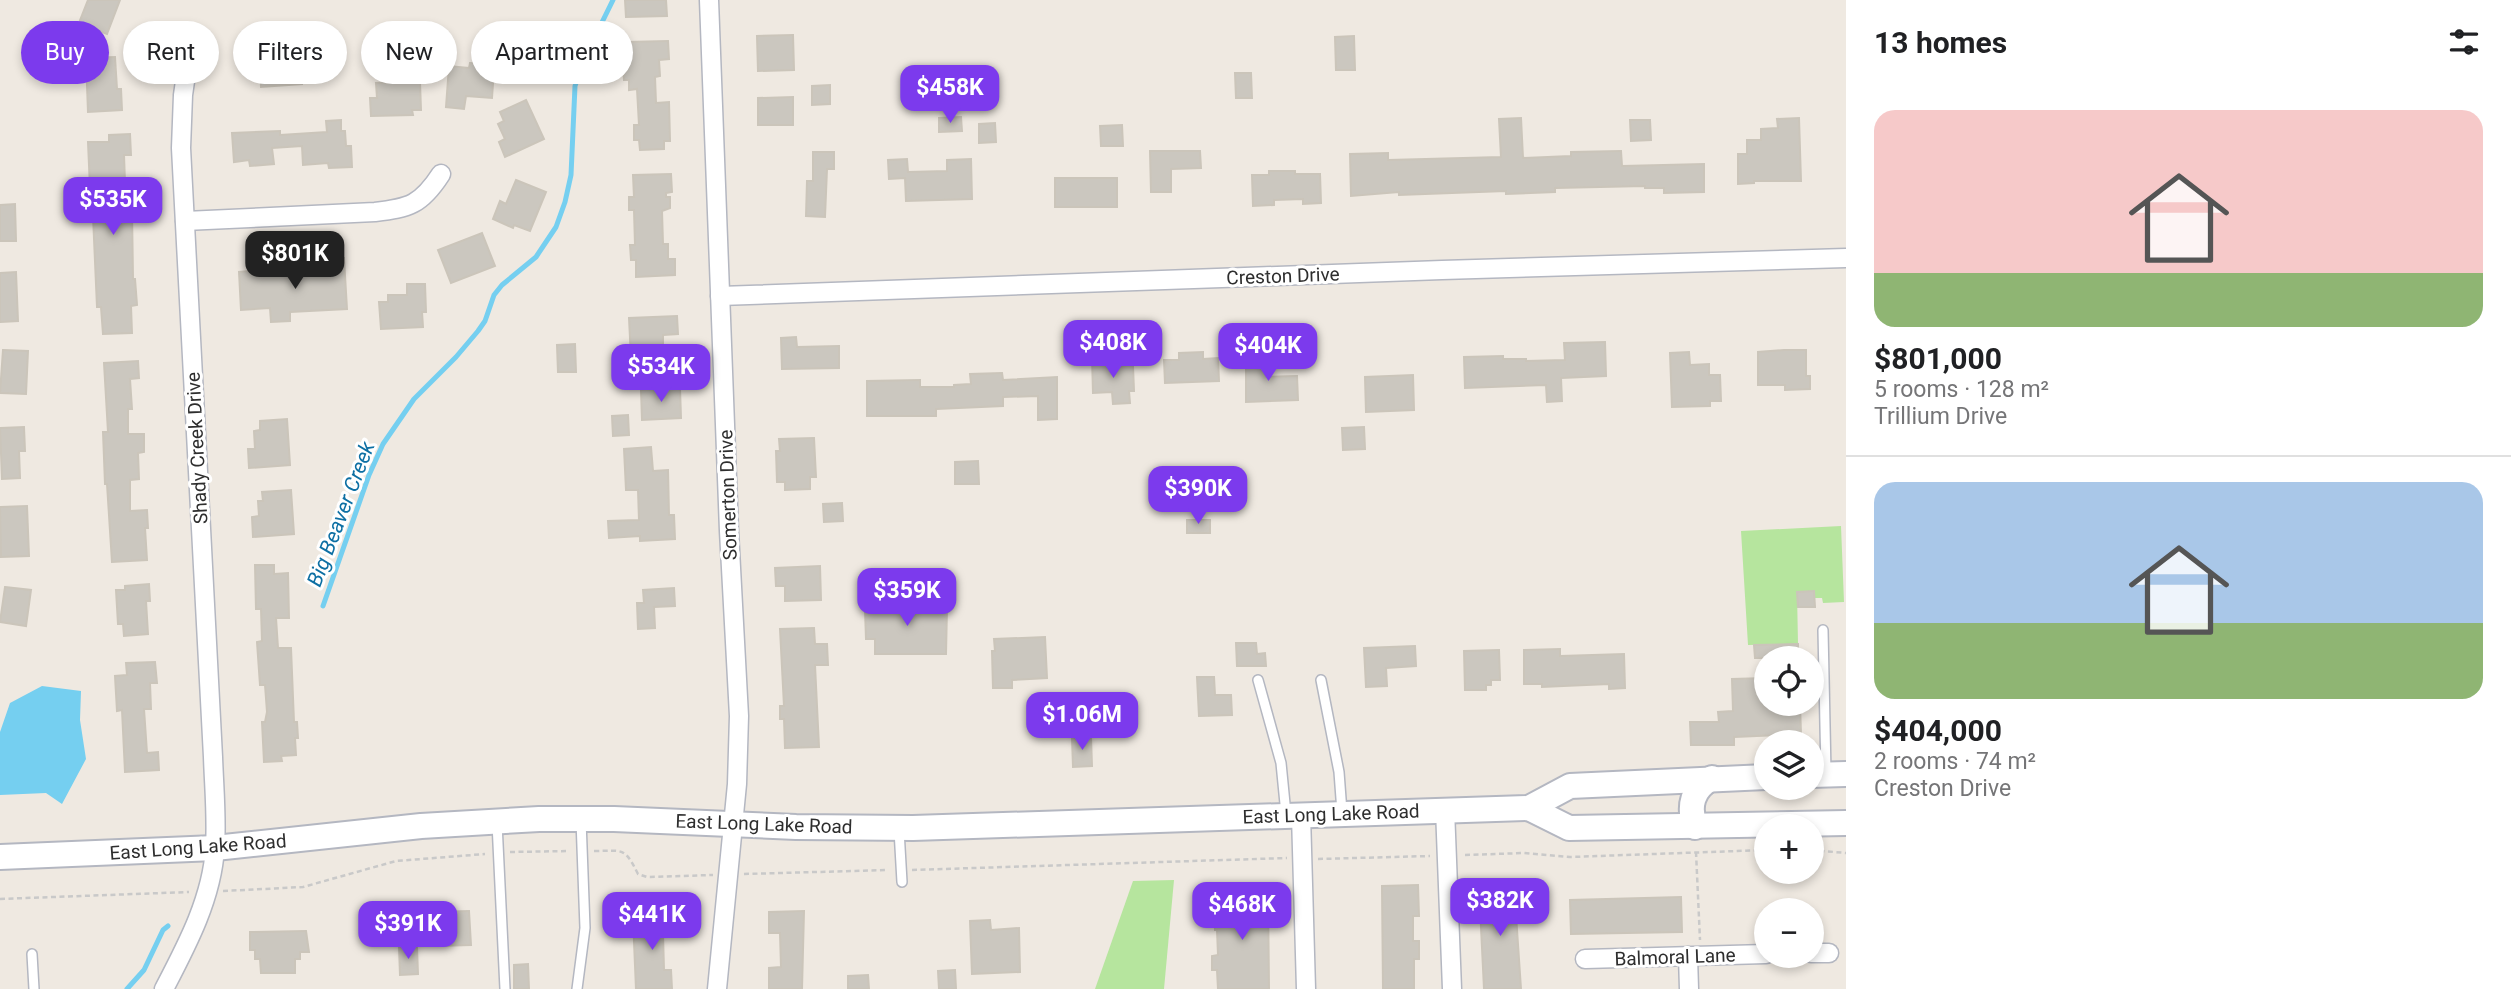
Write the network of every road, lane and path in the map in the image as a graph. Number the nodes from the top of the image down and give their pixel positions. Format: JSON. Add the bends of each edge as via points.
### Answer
{"nodes":[{"id":1,"x":709,"y":0,"type":"edge"},
{"id":2,"x":186,"y":84,"type":"edge"},
{"id":3,"x":441,"y":174,"type":"dead end"},
{"id":4,"x":186,"y":221,"type":"junction"},
{"id":5,"x":1846,"y":258,"type":"edge"},
{"id":6,"x":720,"y":296,"type":"junction"},
{"id":7,"x":1823,"y":630,"type":"dead end"},
{"id":8,"x":1258,"y":680,"type":"dead end"},
{"id":9,"x":1321,"y":680,"type":"dead end"},
{"id":10,"x":1828,"y":775,"type":"edge"},
{"id":11,"x":1754,"y":776,"type":"edge"},
{"id":12,"x":1712,"y":778,"type":"junction"},
{"id":13,"x":1529,"y":808,"type":"junction"},
{"id":14,"x":1445,"y":809,"type":"junction"},
{"id":15,"x":1342,"y":814,"type":"junction"},
{"id":16,"x":1294,"y":815,"type":"junction"},
{"id":17,"x":581,"y":818,"type":"junction"},
{"id":18,"x":497,"y":821,"type":"junction"},
{"id":19,"x":1846,"y":823,"type":"edge"},
{"id":20,"x":733,"y":824,"type":"junction"},
{"id":21,"x":899,"y":828,"type":"junction"},
{"id":22,"x":1696,"y":840,"type":"junction"},
{"id":23,"x":215,"y":848,"type":"junction"},
{"id":24,"x":1754,"y":848,"type":"edge"},
{"id":25,"x":575,"y":851,"type":"dead end"},
{"id":26,"x":587,"y":851,"type":"dead end"},
{"id":27,"x":1824,"y":851,"type":"edge"},
{"id":28,"x":504,"y":853,"type":"dead end"},
{"id":29,"x":1846,"y":853,"type":"edge"},
{"id":30,"x":492,"y":854,"type":"dead end"},
{"id":31,"x":1460,"y":855,"type":"dead end"},
{"id":32,"x":1432,"y":856,"type":"dead end"},
{"id":33,"x":0,"y":858,"type":"edge"},
{"id":34,"x":1292,"y":858,"type":"dead end"},
{"id":35,"x":1315,"y":859,"type":"dead end"},
{"id":36,"x":900,"y":870,"type":"junction"},
{"id":37,"x":738,"y":874,"type":"dead end"},
{"id":38,"x":717,"y":875,"type":"dead end"},
{"id":39,"x":902,"y":882,"type":"dead end"},
{"id":40,"x":217,"y":891,"type":"dead end"},
{"id":41,"x":191,"y":892,"type":"dead end"},
{"id":42,"x":0,"y":899,"type":"edge"},
{"id":43,"x":32,"y":954,"type":"dead end"},
{"id":44,"x":1754,"y":954,"type":"edge"},
{"id":45,"x":1694,"y":956,"type":"junction"},
{"id":46,"x":1584,"y":959,"type":"dead end"},
{"id":47,"x":34,"y":989,"type":"edge"},
{"id":48,"x":164,"y":989,"type":"edge"},
{"id":49,"x":505,"y":989,"type":"edge"},
{"id":50,"x":577,"y":989,"type":"edge"},
{"id":51,"x":717,"y":989,"type":"edge"},
{"id":52,"x":1306,"y":989,"type":"edge"},
{"id":53,"x":1452,"y":989,"type":"edge"},
{"id":54,"x":1689,"y":989,"type":"edge"}],
"edges":[{"from":1,"to":6,"type":"street","name":"Somerton Drive"},
{"from":2,"to":4,"type":"street","name":"Shady Creek Drive","via":[[181,124]]},
{"from":3,"to":4,"type":"street","via":[[432,188],[404,209]]},
{"from":4,"to":23,"type":"street","name":"Shady Creek Drive"},
{"from":5,"to":6,"type":"street","name":"Creston Drive"},
{"from":6,"to":20,"type":"street","name":"Somerton Drive","via":[[739,716]]},
{"from":7,"to":10,"type":"lane"},
{"from":8,"to":16,"type":"lane"},
{"from":9,"to":15,"type":"lane","via":[[1339,772]]},
{"from":11,"to":12,"type":"main road","name":"East Long Lake Road"},
{"from":12,"to":13,"type":"main road","name":"East Long Lake Road","via":[[1570,786]]},
{"from":12,"to":22,"type":"main road","via":[[1694,796],[1691,813]]},
{"from":13,"to":14,"type":"main road","name":"East Long Lake Road"},
{"from":13,"to":22,"type":"main road","name":"East Long Lake Road","via":[[1569,828]]},
{"from":14,"to":15,"type":"main road","name":"East Long Lake Road"},
{"from":14,"to":53,"type":"street"},
{"from":15,"to":16,"type":"main road","name":"East Long Lake Road"},
{"from":16,"to":21,"type":"main road","name":"East Long Lake Road"},
{"from":16,"to":52,"type":"street"},
{"from":17,"to":18,"type":"main road","name":"East Long Lake Road"},
{"from":17,"to":20,"type":"main road","name":"East Long Lake Road"},
{"from":17,"to":50,"type":"lane","via":[[585,929]]},
{"from":18,"to":23,"type":"main road","name":"East Long Lake Road"},
{"from":18,"to":49,"type":"lane"},
{"from":19,"to":22,"type":"main road","name":"East Long Lake Road"},
{"from":20,"to":21,"type":"main road","name":"East Long Lake Road"},
{"from":20,"to":51,"type":"street","name":"Somerton Drive"},
{"from":21,"to":36,"type":"lane"},
{"from":22,"to":24,"type":"path"},
{"from":22,"to":31,"type":"path","via":[[1570,857]]},
{"from":22,"to":45,"type":"path"},
{"from":23,"to":33,"type":"main road","name":"East Long Lake Road"},
{"from":23,"to":48,"type":"street","name":"Shady Creek Drive","via":[[204,901]]},
{"from":25,"to":28,"type":"path"},
{"from":26,"to":38,"type":"path","via":[[622,851],[638,874],[647,877]]},
{"from":27,"to":29,"type":"path"},
{"from":30,"to":40,"type":"path","via":[[396,861],[303,887]]},
{"from":32,"to":35,"type":"path"},
{"from":34,"to":36,"type":"path"},
{"from":36,"to":37,"type":"path"},
{"from":36,"to":39,"type":"lane"},
{"from":41,"to":42,"type":"path"},
{"from":43,"to":47,"type":"lane"},
{"from":44,"to":45,"type":"street","name":"Balmoral Lane"},
{"from":45,"to":46,"type":"street","name":"Balmoral Lane"},
{"from":45,"to":54,"type":"street"}]}
